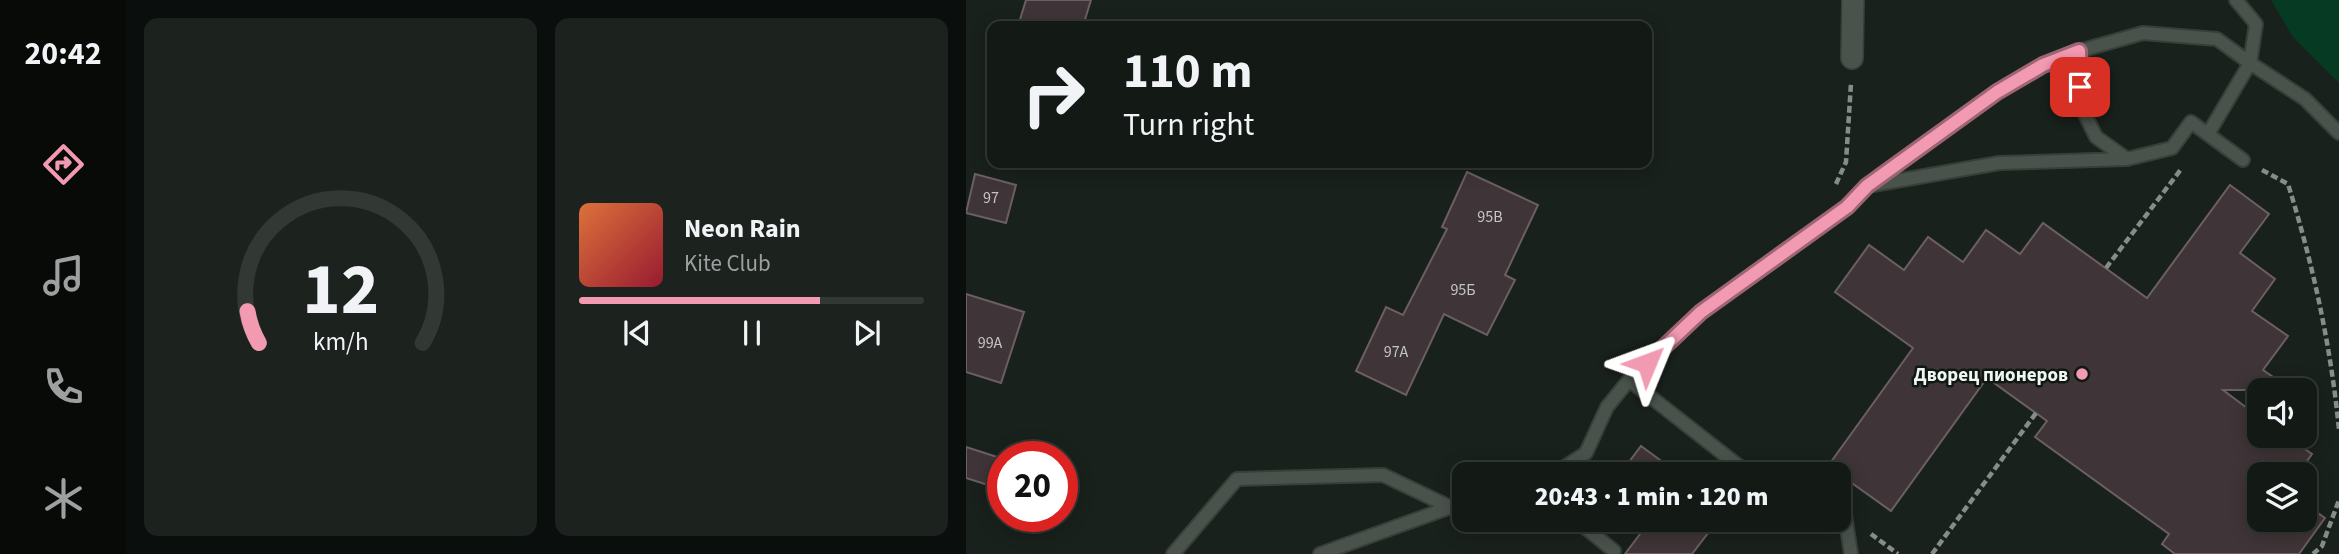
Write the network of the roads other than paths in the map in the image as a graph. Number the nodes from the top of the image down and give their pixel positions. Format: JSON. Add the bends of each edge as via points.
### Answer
{"nodes":[{"id":1,"x":1853,"y":0,"type":"edge"},
{"id":2,"x":2236,"y":0,"type":"edge"},
{"id":3,"x":2079,"y":51,"type":"junction"},
{"id":4,"x":1853,"y":58,"type":"road end"},
{"id":5,"x":2250,"y":64,"type":"junction"},
{"id":6,"x":2339,"y":132,"type":"edge"},
{"id":7,"x":2207,"y":134,"type":"junction"},
{"id":8,"x":2127,"y":159,"type":"junction"},
{"id":9,"x":2243,"y":160,"type":"road end"},
{"id":10,"x":1867,"y":186,"type":"junction"},
{"id":11,"x":1629,"y":380,"type":"junction"},
{"id":12,"x":1572,"y":462,"type":"edge"},
{"id":13,"x":1734,"y":462,"type":"edge"},
{"id":14,"x":1452,"y":505,"type":"edge"},
{"id":15,"x":1448,"y":506,"type":"junction"},
{"id":16,"x":1591,"y":532,"type":"edge"},
{"id":17,"x":1848,"y":532,"type":"edge"},
{"id":18,"x":1614,"y":551,"type":"dead end"},
{"id":19,"x":1173,"y":554,"type":"edge"},
{"id":20,"x":1320,"y":554,"type":"edge"},
{"id":21,"x":1851,"y":554,"type":"edge"}],
"edges":[{"from":1,"to":4,"type":"street"},
{"from":2,"to":5,"type":"lane","via":[[2256,24]]},
{"from":3,"to":5,"type":"lane","via":[[2143,33],[2217,38]]},
{"from":3,"to":8,"type":"lane","via":[[2080,104],[2096,137]]},
{"from":3,"to":10,"type":"lane","via":[[2043,65],[1997,92]]},
{"from":5,"to":6,"type":"lane","via":[[2305,99]]},
{"from":5,"to":7,"type":"lane"},
{"from":7,"to":8,"type":"lane","via":[[2191,122],[2172,148]]},
{"from":7,"to":9,"type":"lane"},
{"from":8,"to":10,"type":"lane","via":[[1999,163]]},
{"from":10,"to":11,"type":"lane","via":[[1847,207],[1701,312]]},
{"from":11,"to":12,"type":"lane","via":[[1607,407],[1586,453]]},
{"from":11,"to":13,"type":"lane"},
{"from":14,"to":15,"type":"lane"},
{"from":15,"to":19,"type":"lane","via":[[1383,475],[1237,479]]},
{"from":15,"to":20,"type":"lane"},
{"from":16,"to":18,"type":"lane"},
{"from":17,"to":21,"type":"lane"}]}
